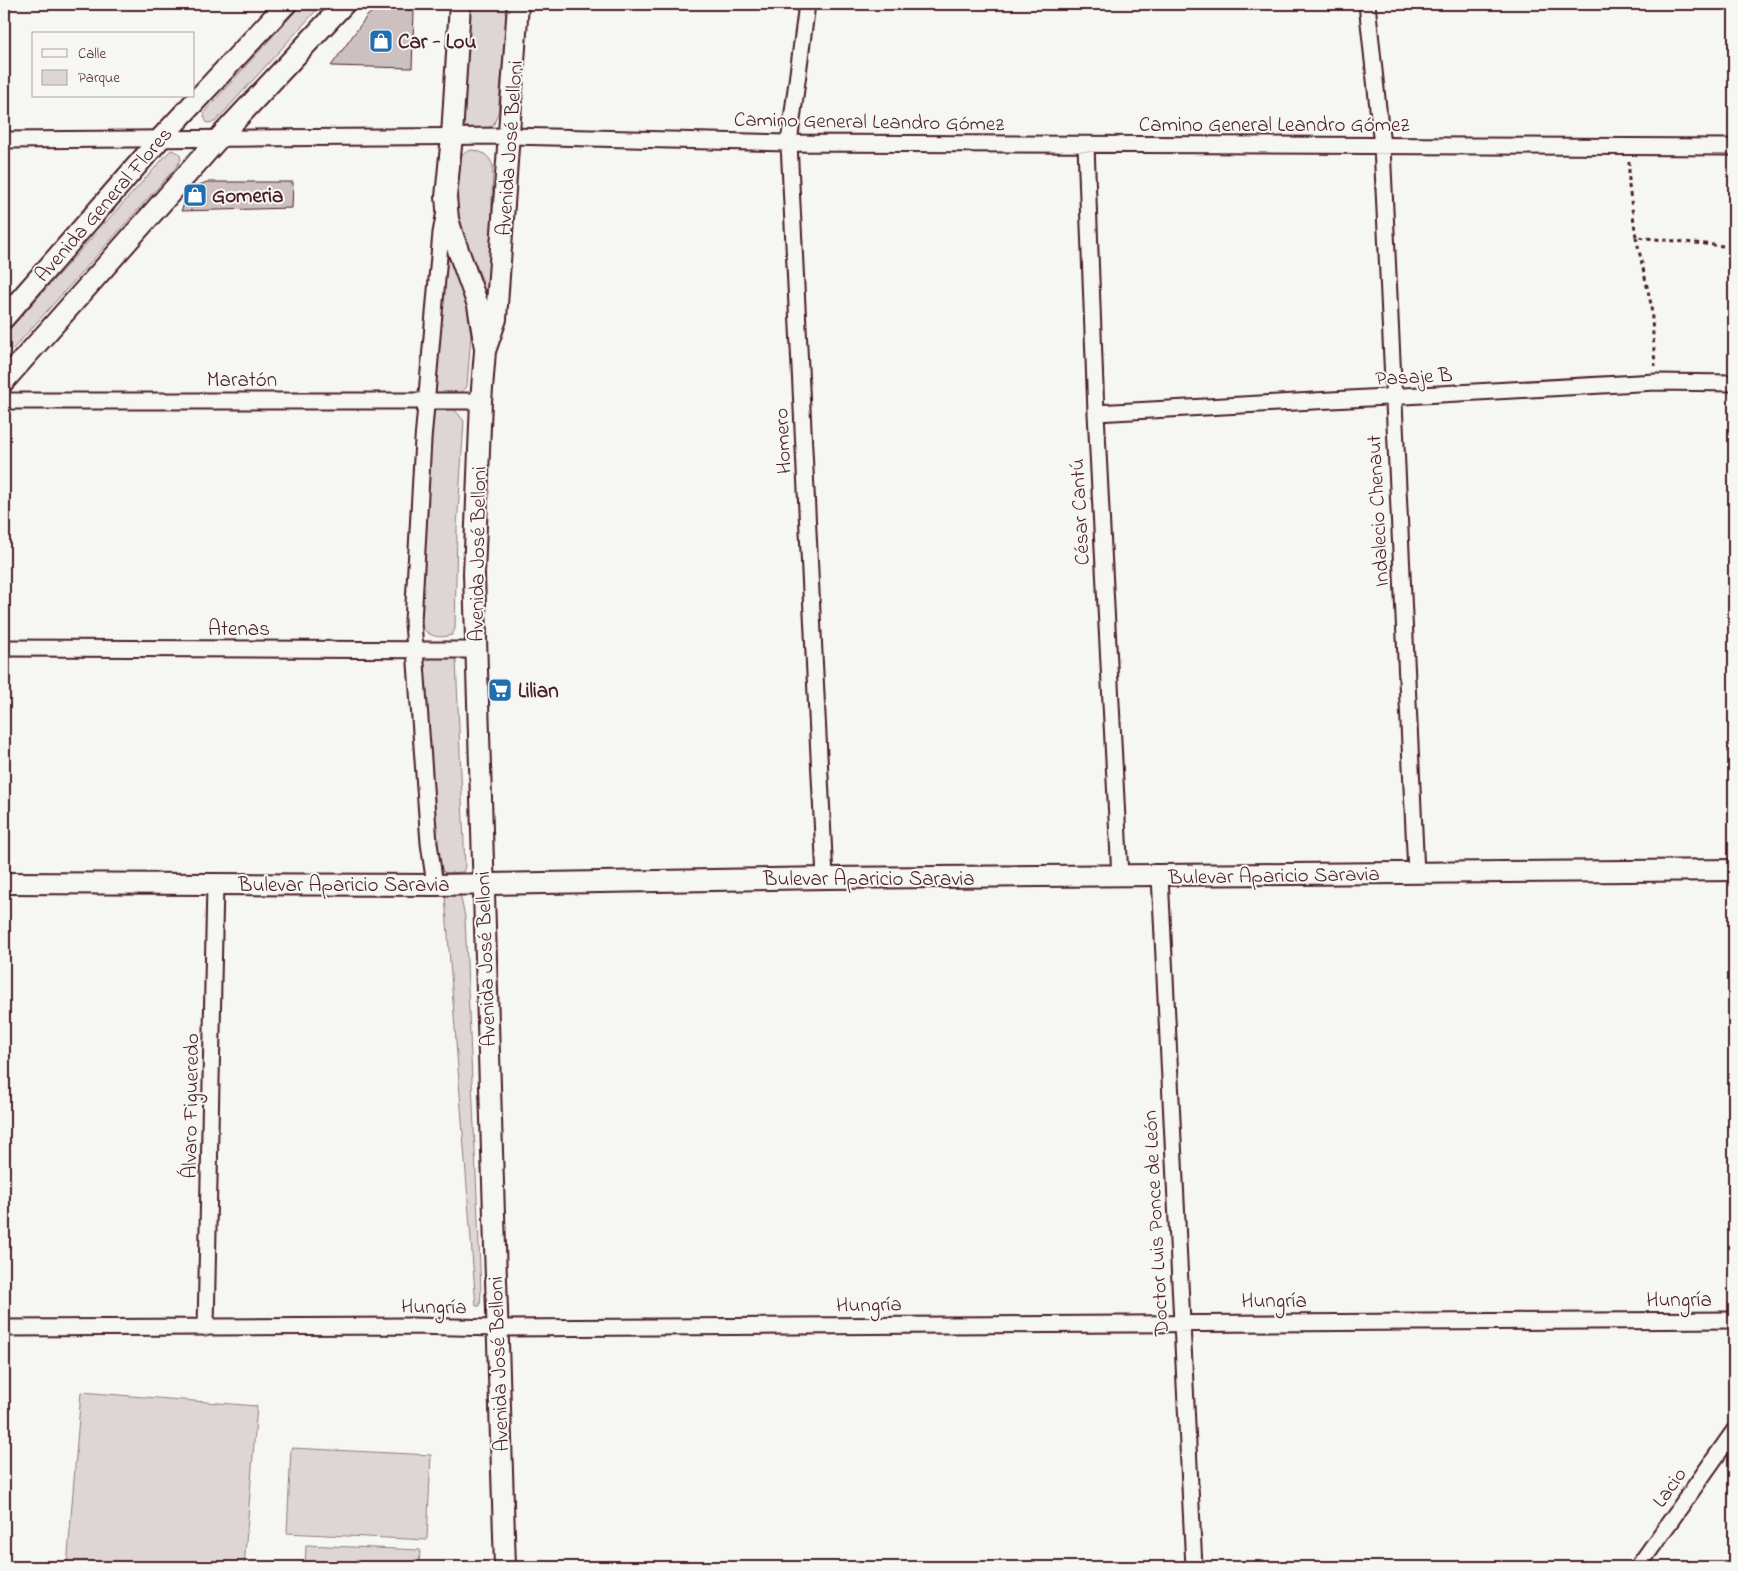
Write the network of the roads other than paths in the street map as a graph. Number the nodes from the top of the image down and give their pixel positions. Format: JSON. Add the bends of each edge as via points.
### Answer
{"nodes":[{"id":1,"x":286,"y":4,"type":"edge"},
{"id":2,"x":344,"y":4,"type":"edge"},
{"id":3,"x":460,"y":4,"type":"edge"},
{"id":4,"x":518,"y":4,"type":"edge"},
{"id":5,"x":807,"y":4,"type":"edge"},
{"id":6,"x":1367,"y":4,"type":"edge"},
{"id":7,"x":452,"y":136,"type":"junction"},
{"id":8,"x":511,"y":136,"type":"junction"},
{"id":9,"x":219,"y":138,"type":"junction"},
{"id":10,"x":160,"y":139,"type":"junction"},
{"id":11,"x":4,"y":140,"type":"edge"},
{"id":12,"x":789,"y":143,"type":"junction"},
{"id":13,"x":1086,"y":145,"type":"junction"},
{"id":14,"x":1382,"y":146,"type":"junction"},
{"id":15,"x":1734,"y":147,"type":"edge"},
{"id":16,"x":447,"y":204,"type":"junction"},
{"id":17,"x":4,"y":318,"type":"edge"},
{"id":18,"x":485,"y":351,"type":"junction"},
{"id":19,"x":4,"y":381,"type":"edge"},
{"id":20,"x":1734,"y":383,"type":"edge"},
{"id":21,"x":1393,"y":398,"type":"junction"},
{"id":22,"x":428,"y":400,"type":"junction"},
{"id":23,"x":4,"y":401,"type":"edge"},
{"id":24,"x":481,"y":401,"type":"junction"},
{"id":25,"x":1096,"y":413,"type":"junction"},
{"id":26,"x":4,"y":648,"type":"edge"},
{"id":27,"x":414,"y":650,"type":"junction"},
{"id":28,"x":475,"y":650,"type":"junction"},
{"id":29,"x":1734,"y":870,"type":"edge"},
{"id":30,"x":1416,"y":873,"type":"junction"},
{"id":31,"x":1160,"y":876,"type":"junction"},
{"id":32,"x":1120,"y":877,"type":"junction"},
{"id":33,"x":825,"y":878,"type":"junction"},
{"id":34,"x":4,"y":882,"type":"edge"},
{"id":35,"x":215,"y":884,"type":"junction"},
{"id":36,"x":482,"y":884,"type":"junction"},
{"id":37,"x":435,"y":885,"type":"junction"},
{"id":38,"x":1734,"y":1320,"type":"edge"},
{"id":39,"x":1180,"y":1322,"type":"junction"},
{"id":40,"x":4,"y":1328,"type":"edge"},
{"id":41,"x":206,"y":1328,"type":"junction"},
{"id":42,"x":497,"y":1328,"type":"junction"},
{"id":43,"x":1734,"y":1431,"type":"edge"},
{"id":44,"x":506,"y":1567,"type":"edge"},
{"id":45,"x":1194,"y":1567,"type":"edge"},
{"id":46,"x":1638,"y":1567,"type":"edge"}],
"edges":[{"from":1,"to":10,"type":"main road","name":"Avenida General Flores"},
{"from":2,"to":9,"type":"main road","name":"Avenida General Flores"},
{"from":3,"to":7,"type":"main road","name":"Avenida José Belloni"},
{"from":4,"to":8,"type":"main road","name":"Avenida José Belloni"},
{"from":5,"to":12,"type":"street","name":"Homero"},
{"from":6,"to":14,"type":"street","name":"Indalecio Chenaut"},
{"from":7,"to":8,"type":"street","name":"Camino General Leandro Gómez"},
{"from":7,"to":9,"type":"street","name":"Camino General Leandro Gómez"},
{"from":7,"to":16,"type":"main road","name":"Avenida José Belloni"},
{"from":8,"to":12,"type":"street","name":"Camino General Leandro Gómez"},
{"from":8,"to":18,"type":"main road","name":"Avenida José Belloni","via":[[496,319]]},
{"from":9,"to":10,"type":"street","name":"Camino General Leandro Gómez"},
{"from":9,"to":19,"type":"main road","name":"Avenida General Flores"},
{"from":10,"to":11,"type":"street","name":"Camino General Leandro Gómez"},
{"from":10,"to":17,"type":"main road","name":"Avenida General Flores"},
{"from":12,"to":13,"type":"street","name":"Camino General Leandro Gómez"},
{"from":12,"to":33,"type":"street","name":"Homero"},
{"from":13,"to":14,"type":"street","name":"Camino General Leandro Gómez"},
{"from":13,"to":25,"type":"street","name":"César Cantú"},
{"from":14,"to":15,"type":"street","name":"Camino General Leandro Gómez"},
{"from":14,"to":21,"type":"street","name":"Indalecio Chenaut"},
{"from":16,"to":18,"type":"main road","name":"Avenida José Belloni","via":[[454,239],[478,306]]},
{"from":16,"to":22,"type":"street","name":"Avenida José Belloni","via":[[441,233]]},
{"from":18,"to":24,"type":"main road","name":"Avenida José Belloni"},
{"from":20,"to":21,"type":"street","name":"Pasaje B","via":[[1656,382]]},
{"from":21,"to":25,"type":"street","name":"Pasaje B"},
{"from":21,"to":30,"type":"street","name":"Indalecio Chenaut"},
{"from":22,"to":23,"type":"street","name":"Maratón"},
{"from":22,"to":24,"type":"street","name":"Maratón"},
{"from":22,"to":27,"type":"street","name":"Avenida José Belloni","via":[[415,584]]},
{"from":24,"to":28,"type":"main road","name":"Avenida José Belloni","via":[[474,574]]},
{"from":25,"to":32,"type":"street","name":"César Cantú"},
{"from":26,"to":27,"type":"street","name":"Atenas"},
{"from":27,"to":28,"type":"street","name":"Atenas"},
{"from":27,"to":37,"type":"street","name":"Avenida José Belloni","via":[[428,843]]},
{"from":28,"to":36,"type":"main road","name":"Avenida José Belloni"},
{"from":29,"to":30,"type":"main road","name":"Bulevar Aparicio Saravia"},
{"from":30,"to":31,"type":"main road","name":"Bulevar Aparicio Saravia"},
{"from":31,"to":32,"type":"main road","name":"Bulevar Aparicio Saravia"},
{"from":31,"to":39,"type":"street","name":"Doctor Luis Ponce de León"},
{"from":32,"to":33,"type":"main road","name":"Bulevar Aparicio Saravia"},
{"from":33,"to":36,"type":"main road","name":"Bulevar Aparicio Saravia"},
{"from":34,"to":35,"type":"main road","name":"Bulevar Aparicio Saravia"},
{"from":35,"to":37,"type":"main road","name":"Bulevar Aparicio Saravia"},
{"from":35,"to":41,"type":"street","name":"Álvaro Figueredo"},
{"from":36,"to":37,"type":"main road","name":"Bulevar Aparicio Saravia"},
{"from":36,"to":42,"type":"main road","name":"Avenida José Belloni"},
{"from":38,"to":39,"type":"street","name":"Hungría"},
{"from":39,"to":42,"type":"street","name":"Hungría"},
{"from":39,"to":45,"type":"street","name":"Doctor Luis Ponce de León"},
{"from":40,"to":41,"type":"street","name":"Hungría"},
{"from":41,"to":42,"type":"street","name":"Hungría"},
{"from":42,"to":44,"type":"main road","name":"Avenida José Belloni"},
{"from":43,"to":46,"type":"street","name":"Lacio"}]}
